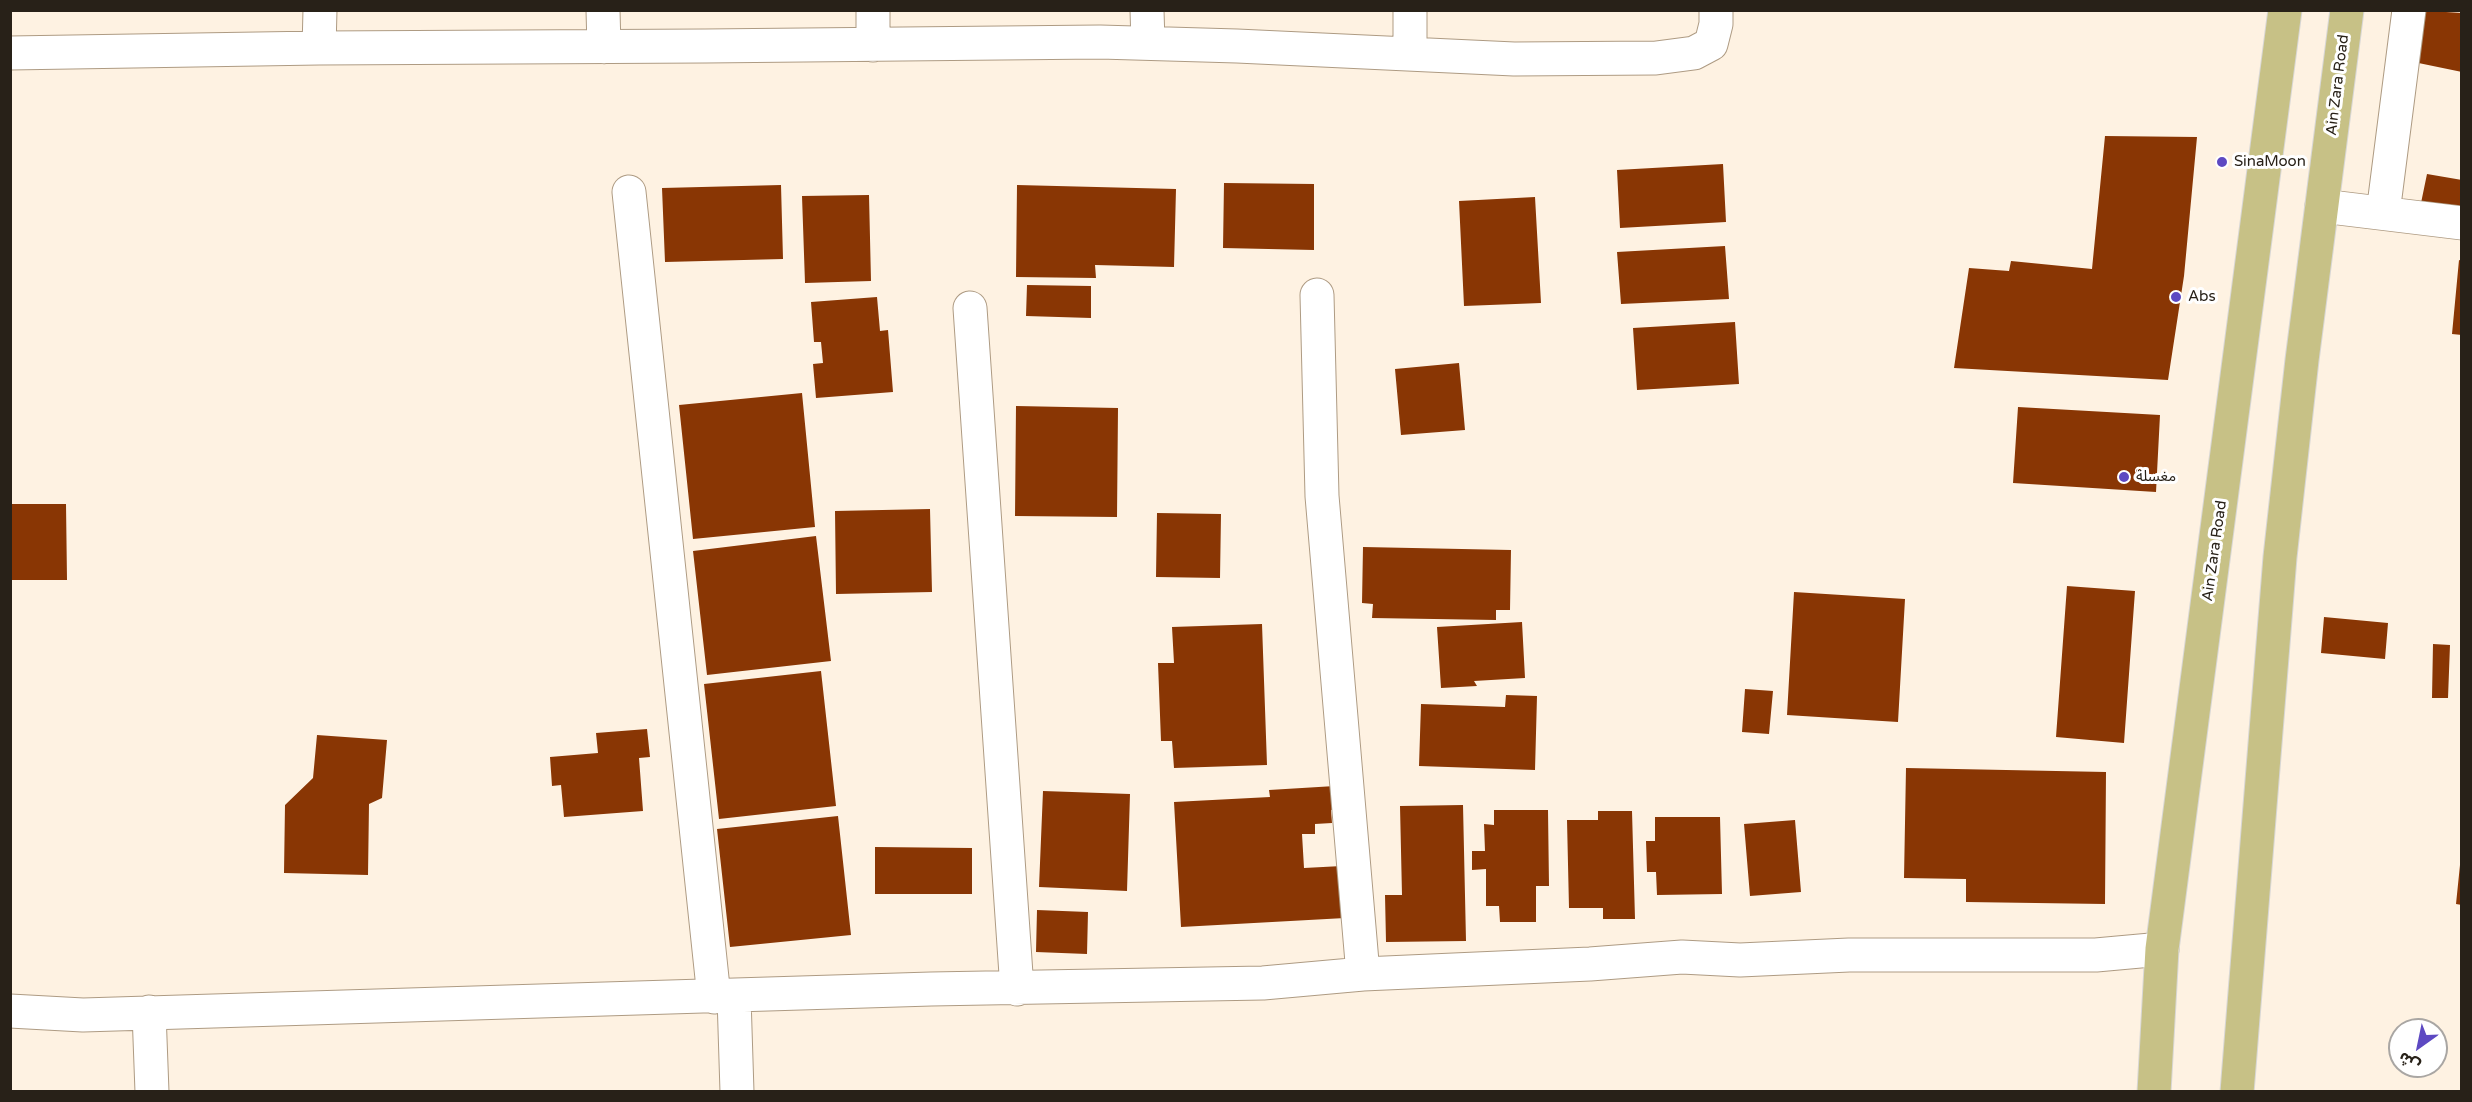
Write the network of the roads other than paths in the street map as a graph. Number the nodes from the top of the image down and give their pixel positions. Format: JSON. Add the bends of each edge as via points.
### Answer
{"nodes":[{"id":1,"x":320,"y":10,"type":"edge"},
{"id":2,"x":603,"y":10,"type":"edge"},
{"id":3,"x":873,"y":10,"type":"edge"},
{"id":4,"x":1147,"y":10,"type":"edge"},
{"id":5,"x":1410,"y":10,"type":"edge"},
{"id":6,"x":1716,"y":10,"type":"edge"},
{"id":7,"x":2285,"y":10,"type":"edge"},
{"id":8,"x":2348,"y":10,"type":"edge"},
{"id":9,"x":2409,"y":10,"type":"edge"},
{"id":10,"x":1148,"y":43,"type":"junction"},
{"id":11,"x":873,"y":45,"type":"junction"},
{"id":12,"x":604,"y":47,"type":"junction"},
{"id":13,"x":319,"y":48,"type":"junction"},
{"id":14,"x":10,"y":53,"type":"edge"},
{"id":15,"x":1410,"y":54,"type":"junction"},
{"id":16,"x":629,"y":192,"type":"dead end"},
{"id":17,"x":2322,"y":206,"type":"junction"},
{"id":18,"x":2383,"y":213,"type":"junction"},
{"id":19,"x":2462,"y":223,"type":"edge"},
{"id":20,"x":1317,"y":295,"type":"dead end"},
{"id":21,"x":969,"y":308,"type":"dead end"},
{"id":22,"x":2162,"y":949,"type":"junction"},
{"id":23,"x":1363,"y":974,"type":"junction"},
{"id":24,"x":1017,"y":989,"type":"junction"},
{"id":25,"x":724,"y":997,"type":"junction"},
{"id":26,"x":10,"y":1011,"type":"edge"},
{"id":27,"x":149,"y":1012,"type":"junction"},
{"id":28,"x":152,"y":1092,"type":"edge"},
{"id":29,"x":737,"y":1092,"type":"edge"},
{"id":30,"x":2154,"y":1092,"type":"edge"},
{"id":31,"x":2236,"y":1092,"type":"edge"}],
"edges":[{"from":1,"to":13,"type":"street"},
{"from":2,"to":12,"type":"street"},
{"from":3,"to":11,"type":"street"},
{"from":4,"to":10,"type":"street"},
{"from":5,"to":15,"type":"street"},
{"from":6,"to":15,"type":"street","via":[[1711,44],[1694,53],[1656,58],[1514,59]]},
{"from":7,"to":22,"type":"main road","name":"Ain Zara Road"},
{"from":8,"to":17,"type":"main road","name":"Ain Zara Road"},
{"from":9,"to":18,"type":"street"},
{"from":10,"to":11,"type":"street"},
{"from":10,"to":15,"type":"street"},
{"from":11,"to":12,"type":"street"},
{"from":12,"to":13,"type":"street"},
{"from":13,"to":14,"type":"street"},
{"from":16,"to":25,"type":"street"},
{"from":17,"to":18,"type":"street"},
{"from":17,"to":31,"type":"main road","name":"Ain Zara Road","via":[[2280,557]]},
{"from":18,"to":19,"type":"street"},
{"from":20,"to":23,"type":"street","via":[[1322,496]]},
{"from":21,"to":24,"type":"street"},
{"from":22,"to":23,"type":"street","via":[[2096,954],[1849,955],[1740,960],[1682,957]]},
{"from":22,"to":30,"type":"main road","name":"Ain Zara Road"},
{"from":23,"to":24,"type":"street","via":[[1263,983],[1093,984]]},
{"from":24,"to":25,"type":"street"},
{"from":25,"to":27,"type":"street"},
{"from":25,"to":29,"type":"street"},
{"from":26,"to":27,"type":"street","via":[[82,1015]]},
{"from":27,"to":28,"type":"street"}]}
